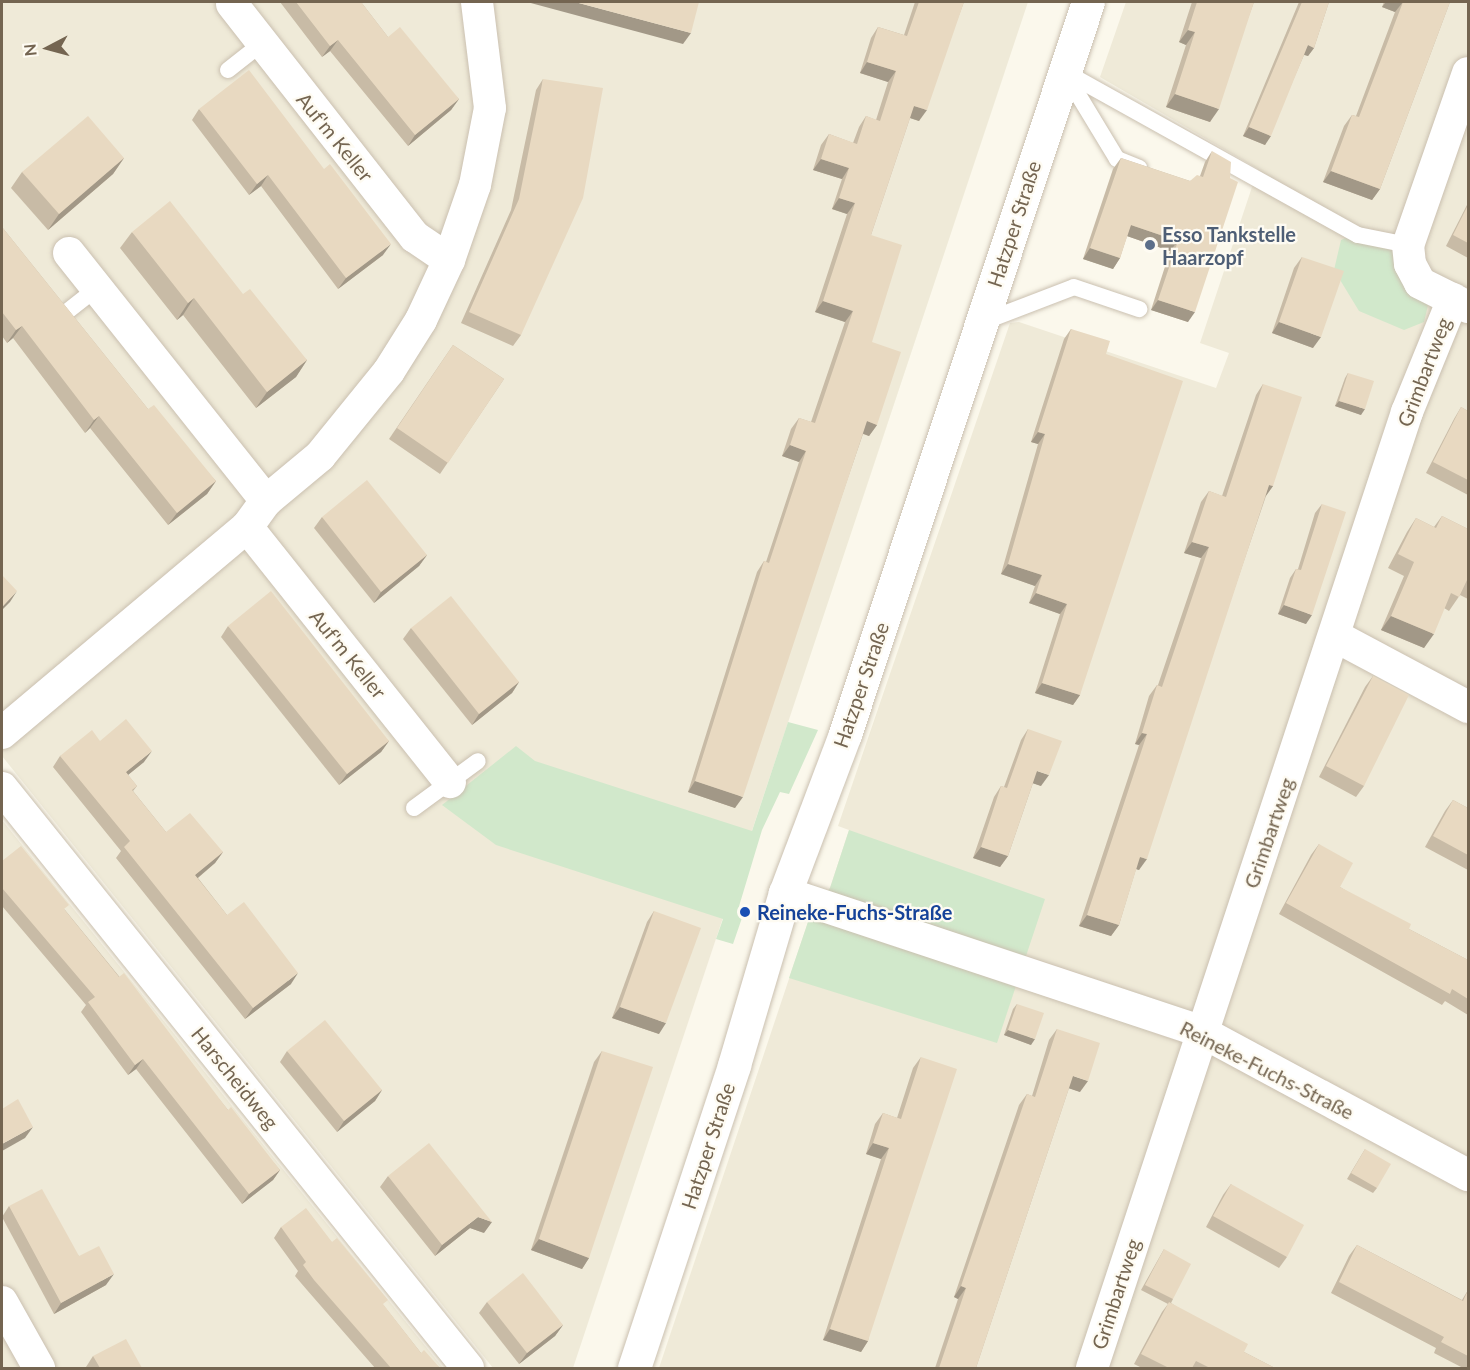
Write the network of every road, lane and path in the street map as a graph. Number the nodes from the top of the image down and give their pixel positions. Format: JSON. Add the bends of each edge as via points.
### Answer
{"nodes":[{"id":1,"x":477,"y":2,"type":"edge"},
{"id":2,"x":1088,"y":2,"type":"edge"},
{"id":3,"x":232,"y":4,"type":"dead end"},
{"id":4,"x":261,"y":44,"type":"junction"},
{"id":5,"x":228,"y":70,"type":"dead end"},
{"id":6,"x":1065,"y":72,"type":"junction"},
{"id":7,"x":1468,"y":74,"type":"edge"},
{"id":8,"x":1159,"y":174,"type":"edge"},
{"id":9,"x":1408,"y":245,"type":"junction"},
{"id":10,"x":69,"y":253,"type":"dead end"},
{"id":11,"x":449,"y":260,"type":"junction"},
{"id":12,"x":97,"y":288,"type":"junction"},
{"id":13,"x":1461,"y":303,"type":"edge"},
{"id":14,"x":1139,"y":309,"type":"dead end"},
{"id":15,"x":64,"y":315,"type":"edge"},
{"id":16,"x":982,"y":322,"type":"junction"},
{"id":17,"x":266,"y":501,"type":"junction"},
{"id":18,"x":247,"y":527,"type":"junction"},
{"id":19,"x":1335,"y":636,"type":"junction"},
{"id":20,"x":1468,"y":707,"type":"edge"},
{"id":21,"x":2,"y":733,"type":"edge"},
{"id":22,"x":478,"y":761,"type":"dead end"},
{"id":23,"x":450,"y":782,"type":"junction"},
{"id":24,"x":2,"y":788,"type":"edge"},
{"id":25,"x":414,"y":808,"type":"dead end"},
{"id":26,"x":785,"y":893,"type":"junction"},
{"id":27,"x":1202,"y":1032,"type":"junction"},
{"id":28,"x":1468,"y":1175,"type":"edge"},
{"id":29,"x":2,"y":1302,"type":"edge"},
{"id":30,"x":39,"y":1368,"type":"edge"},
{"id":31,"x":468,"y":1368,"type":"edge"},
{"id":32,"x":634,"y":1368,"type":"edge"},
{"id":33,"x":1092,"y":1368,"type":"edge"}],
"edges":[{"from":1,"to":11,"type":"street","via":[[490,108],[475,185]]},
{"from":2,"to":6,"type":"main road","name":"Hatzper Straße"},
{"from":3,"to":4,"type":"street","name":"Auf'm Keller"},
{"from":4,"to":5,"type":"lane"},
{"from":4,"to":11,"type":"street","name":"Auf'm Keller","via":[[415,237]]},
{"from":6,"to":8,"type":"lane","via":[[1117,159]]},
{"from":6,"to":9,"type":"lane","via":[[1358,235]]},
{"from":6,"to":16,"type":"main road","name":"Hatzper Straße"},
{"from":7,"to":9,"type":"street"},
{"from":9,"to":13,"type":"street","via":[[1410,264],[1420,283]]},
{"from":10,"to":12,"type":"street"},
{"from":11,"to":17,"type":"street","via":[[421,320],[362,406],[320,456]]},
{"from":12,"to":15,"type":"lane"},
{"from":12,"to":17,"type":"street"},
{"from":13,"to":19,"type":"street","name":"Grimbartweg","via":[[1407,412]]},
{"from":14,"to":16,"type":"lane","via":[[1074,287]]},
{"from":16,"to":26,"type":"main road","name":"Hatzper Straße","via":[[845,734]]},
{"from":17,"to":18,"type":"street"},
{"from":18,"to":21,"type":"street"},
{"from":18,"to":23,"type":"street","name":"Auf'm Keller"},
{"from":19,"to":20,"type":"street"},
{"from":19,"to":27,"type":"street","name":"Grimbartweg"},
{"from":22,"to":23,"type":"lane"},
{"from":23,"to":25,"type":"lane"},
{"from":24,"to":31,"type":"street","name":"Harscheidweg"},
{"from":26,"to":27,"type":"street","name":"Reineke-Fuchs-Straße"},
{"from":26,"to":32,"type":"main road","name":"Hatzper Straße","via":[[734,1065]]},
{"from":27,"to":28,"type":"street","name":"Reineke-Fuchs-Straße"},
{"from":27,"to":33,"type":"street","name":"Grimbartweg"},
{"from":29,"to":30,"type":"street"}]}
